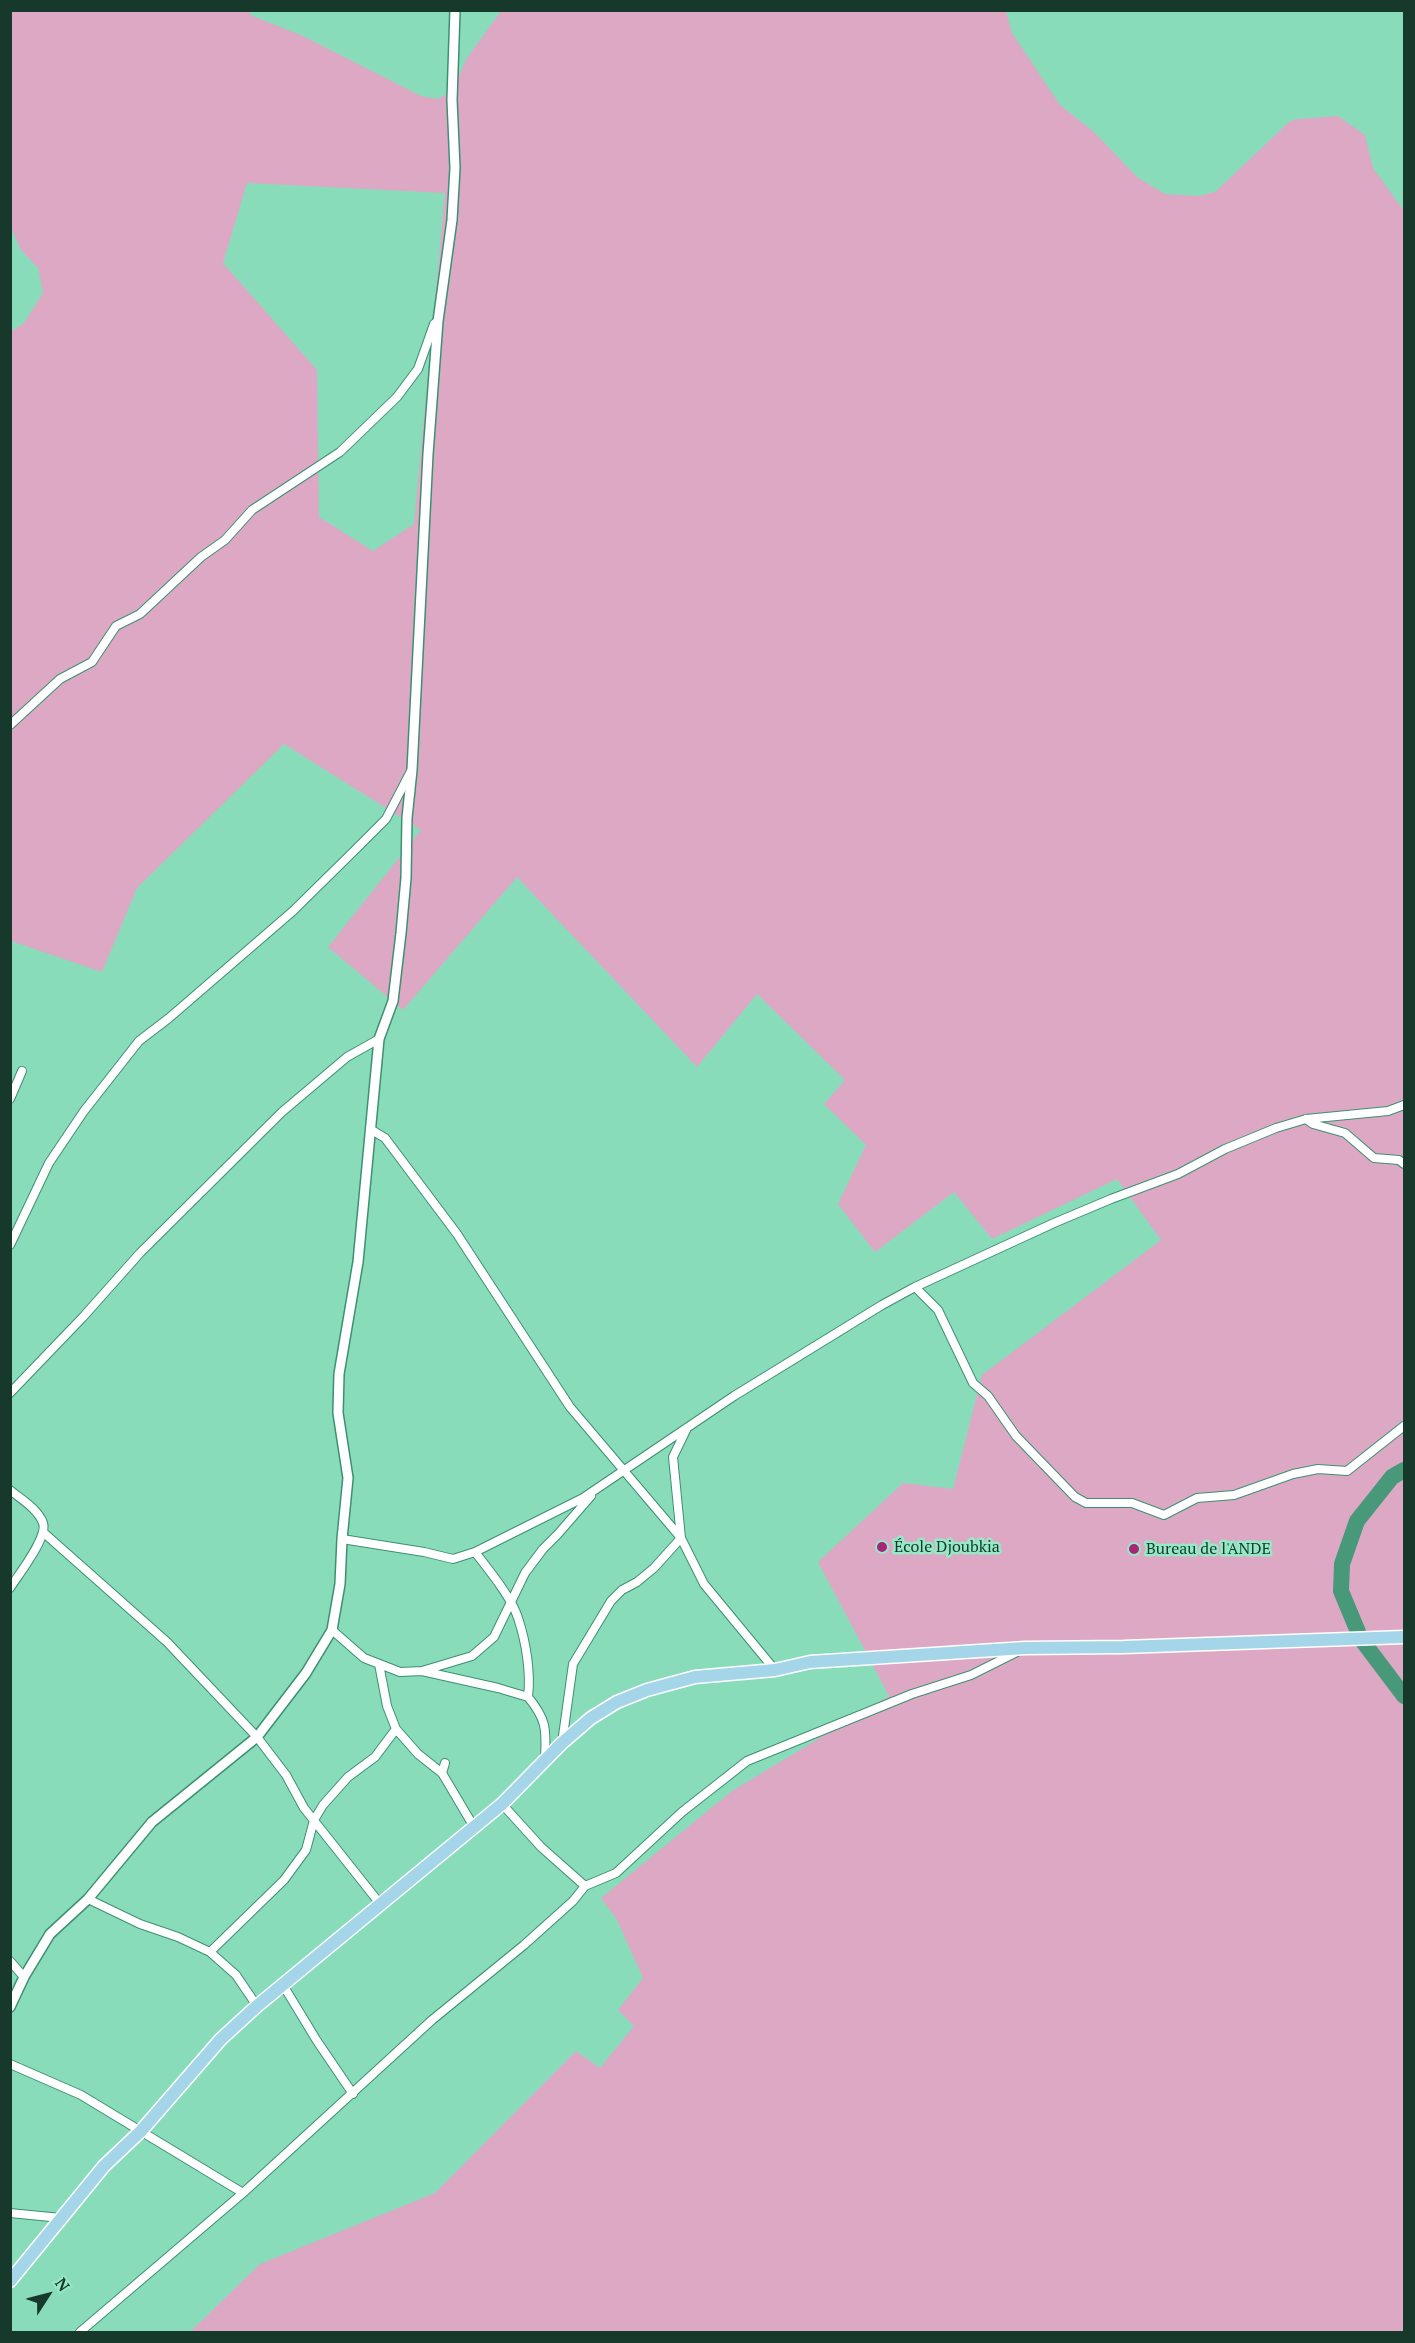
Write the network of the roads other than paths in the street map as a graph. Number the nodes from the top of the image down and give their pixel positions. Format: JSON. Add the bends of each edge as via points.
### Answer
{"nodes":[{"id":1,"x":455,"y":10,"type":"edge"},
{"id":2,"x":438,"y":321,"type":"junction"},
{"id":3,"x":10,"y":725,"type":"edge"},
{"id":4,"x":412,"y":770,"type":"junction"},
{"id":5,"x":379,"y":1039,"type":"junction"},
{"id":6,"x":22,"y":1071,"type":"dead end"},
{"id":7,"x":10,"y":1099,"type":"edge"},
{"id":8,"x":1404,"y":1105,"type":"edge"},
{"id":9,"x":1306,"y":1119,"type":"junction"},
{"id":10,"x":370,"y":1129,"type":"junction"},
{"id":11,"x":1404,"y":1164,"type":"edge"},
{"id":12,"x":10,"y":1245,"type":"edge"},
{"id":13,"x":915,"y":1287,"type":"junction"},
{"id":14,"x":10,"y":1393,"type":"edge"},
{"id":15,"x":1404,"y":1426,"type":"edge"},
{"id":16,"x":688,"y":1427,"type":"junction"},
{"id":17,"x":625,"y":1471,"type":"junction"},
{"id":18,"x":10,"y":1490,"type":"edge"},
{"id":19,"x":596,"y":1490,"type":"junction"},
{"id":20,"x":44,"y":1533,"type":"junction"},
{"id":21,"x":681,"y":1538,"type":"junction"},
{"id":22,"x":342,"y":1539,"type":"junction"},
{"id":23,"x":475,"y":1552,"type":"junction"},
{"id":24,"x":10,"y":1588,"type":"edge"},
{"id":25,"x":510,"y":1603,"type":"junction"},
{"id":26,"x":332,"y":1630,"type":"junction"},
{"id":27,"x":1404,"y":1637,"type":"edge"},
{"id":28,"x":1025,"y":1648,"type":"junction"},
{"id":29,"x":379,"y":1664,"type":"junction"},
{"id":30,"x":775,"y":1670,"type":"junction"},
{"id":31,"x":422,"y":1671,"type":"junction"},
{"id":32,"x":528,"y":1697,"type":"junction"},
{"id":33,"x":396,"y":1729,"type":"junction"},
{"id":34,"x":257,"y":1737,"type":"junction"},
{"id":35,"x":562,"y":1743,"type":"junction"},
{"id":36,"x":544,"y":1761,"type":"junction"},
{"id":37,"x":445,"y":1763,"type":"dead end"},
{"id":38,"x":442,"y":1773,"type":"junction"},
{"id":39,"x":502,"y":1804,"type":"junction"},
{"id":40,"x":314,"y":1820,"type":"junction"},
{"id":41,"x":474,"y":1827,"type":"junction"},
{"id":42,"x":585,"y":1886,"type":"junction"},
{"id":43,"x":88,"y":1899,"type":"junction"},
{"id":44,"x":381,"y":1905,"type":"junction"},
{"id":45,"x":210,"y":1952,"type":"junction"},
{"id":46,"x":10,"y":1961,"type":"edge"},
{"id":47,"x":24,"y":1977,"type":"junction"},
{"id":48,"x":283,"y":1985,"type":"junction"},
{"id":49,"x":257,"y":2006,"type":"junction"},
{"id":50,"x":10,"y":2007,"type":"edge"},
{"id":51,"x":10,"y":2064,"type":"edge"},
{"id":52,"x":353,"y":2094,"type":"junction"},
{"id":53,"x":141,"y":2131,"type":"junction"},
{"id":54,"x":243,"y":2193,"type":"junction"},
{"id":55,"x":10,"y":2214,"type":"edge"},
{"id":56,"x":61,"y":2218,"type":"junction"},
{"id":57,"x":10,"y":2281,"type":"edge"},
{"id":58,"x":80,"y":2332,"type":"edge"}],
"edges":[{"from":1,"to":2,"type":"street","via":[[455,168]]},
{"from":2,"to":3,"type":"street","via":[[418,369],[397,396],[340,452],[252,510],[225,540],[140,614],[116,626],[92,662],[60,679]]},
{"from":2,"to":4,"type":"street"},
{"from":4,"to":5,"type":"street","via":[[393,1000]]},
{"from":4,"to":12,"type":"street","via":[[386,819],[358,847],[293,911],[139,1041],[84,1111],[50,1163]]},
{"from":5,"to":10,"type":"street"},
{"from":5,"to":14,"type":"street","via":[[347,1057],[282,1112],[147,1246]]},
{"from":6,"to":7,"type":"street"},
{"from":8,"to":9,"type":"street"},
{"from":9,"to":11,"type":"street","via":[[1345,1133],[1374,1158]]},
{"from":9,"to":13,"type":"street","via":[[1225,1149],[1178,1174],[1092,1207]]},
{"from":10,"to":17,"type":"street","via":[[385,1138],[457,1234],[570,1407]]},
{"from":10,"to":22,"type":"street","via":[[358,1262],[339,1374],[339,1413],[348,1478]]},
{"from":13,"to":15,"type":"street","via":[[938,1310],[973,1383],[988,1396],[1016,1436],[1075,1497],[1086,1503],[1132,1503],[1164,1515],[1197,1498],[1234,1495],[1293,1474],[1318,1469],[1347,1471]]},
{"from":13,"to":16,"type":"street"},
{"from":16,"to":17,"type":"street"},
{"from":16,"to":21,"type":"street","via":[[673,1457]]},
{"from":17,"to":19,"type":"street"},
{"from":17,"to":21,"type":"street"},
{"from":18,"to":20,"type":"street","via":[[33,1509],[43,1522]]},
{"from":19,"to":23,"type":"street"},
{"from":19,"to":25,"type":"street","via":[[543,1549]]},
{"from":20,"to":24,"type":"street"},
{"from":20,"to":34,"type":"street","via":[[166,1642]]},
{"from":21,"to":30,"type":"street","via":[[704,1584]]},
{"from":21,"to":35,"type":"street","via":[[654,1568],[611,1601],[573,1664]]},
{"from":22,"to":23,"type":"street","via":[[453,1559]]},
{"from":22,"to":26,"type":"street"},
{"from":23,"to":25,"type":"street"},
{"from":25,"to":31,"type":"street","via":[[494,1637],[472,1656]]},
{"from":25,"to":32,"type":"street","via":[[518,1617],[530,1679]]},
{"from":26,"to":29,"type":"street","via":[[364,1658]]},
{"from":26,"to":34,"type":"street","via":[[306,1673]]},
{"from":27,"to":28,"type":"main road"},
{"from":28,"to":30,"type":"main road","via":[[810,1662]]},
{"from":28,"to":42,"type":"street","via":[[971,1675],[912,1694],[747,1761],[682,1812],[616,1873]]},
{"from":29,"to":31,"type":"street","via":[[400,1672]]},
{"from":29,"to":33,"type":"street"},
{"from":30,"to":35,"type":"main road","via":[[695,1677],[647,1690],[591,1718]]},
{"from":31,"to":32,"type":"street"},
{"from":32,"to":36,"type":"street","via":[[541,1713],[546,1731]]},
{"from":33,"to":38,"type":"street"},
{"from":33,"to":40,"type":"street","via":[[375,1757],[348,1777]]},
{"from":34,"to":40,"type":"street"},
{"from":34,"to":43,"type":"street","via":[[152,1822]]},
{"from":35,"to":36,"type":"main road"},
{"from":36,"to":39,"type":"main road"},
{"from":37,"to":38,"type":"street"},
{"from":38,"to":41,"type":"street"},
{"from":39,"to":41,"type":"main road"},
{"from":39,"to":42,"type":"street","via":[[541,1847]]},
{"from":40,"to":44,"type":"street"},
{"from":40,"to":45,"type":"street","via":[[306,1850],[284,1880]]},
{"from":41,"to":44,"type":"main road"},
{"from":42,"to":52,"type":"street","via":[[504,1963],[432,2020]]},
{"from":43,"to":45,"type":"street"},
{"from":43,"to":47,"type":"street","via":[[50,1934]]},
{"from":44,"to":48,"type":"main road"},
{"from":45,"to":49,"type":"street","via":[[236,1975]]},
{"from":46,"to":47,"type":"street"},
{"from":47,"to":50,"type":"street"},
{"from":48,"to":49,"type":"main road"},
{"from":48,"to":52,"type":"street"},
{"from":49,"to":53,"type":"main road","via":[[221,2039]]},
{"from":51,"to":53,"type":"street","via":[[81,2095]]},
{"from":52,"to":54,"type":"street"},
{"from":53,"to":54,"type":"street"},
{"from":53,"to":56,"type":"main road","via":[[104,2166]]},
{"from":54,"to":58,"type":"street"},
{"from":55,"to":56,"type":"street"},
{"from":56,"to":57,"type":"main road"}]}
